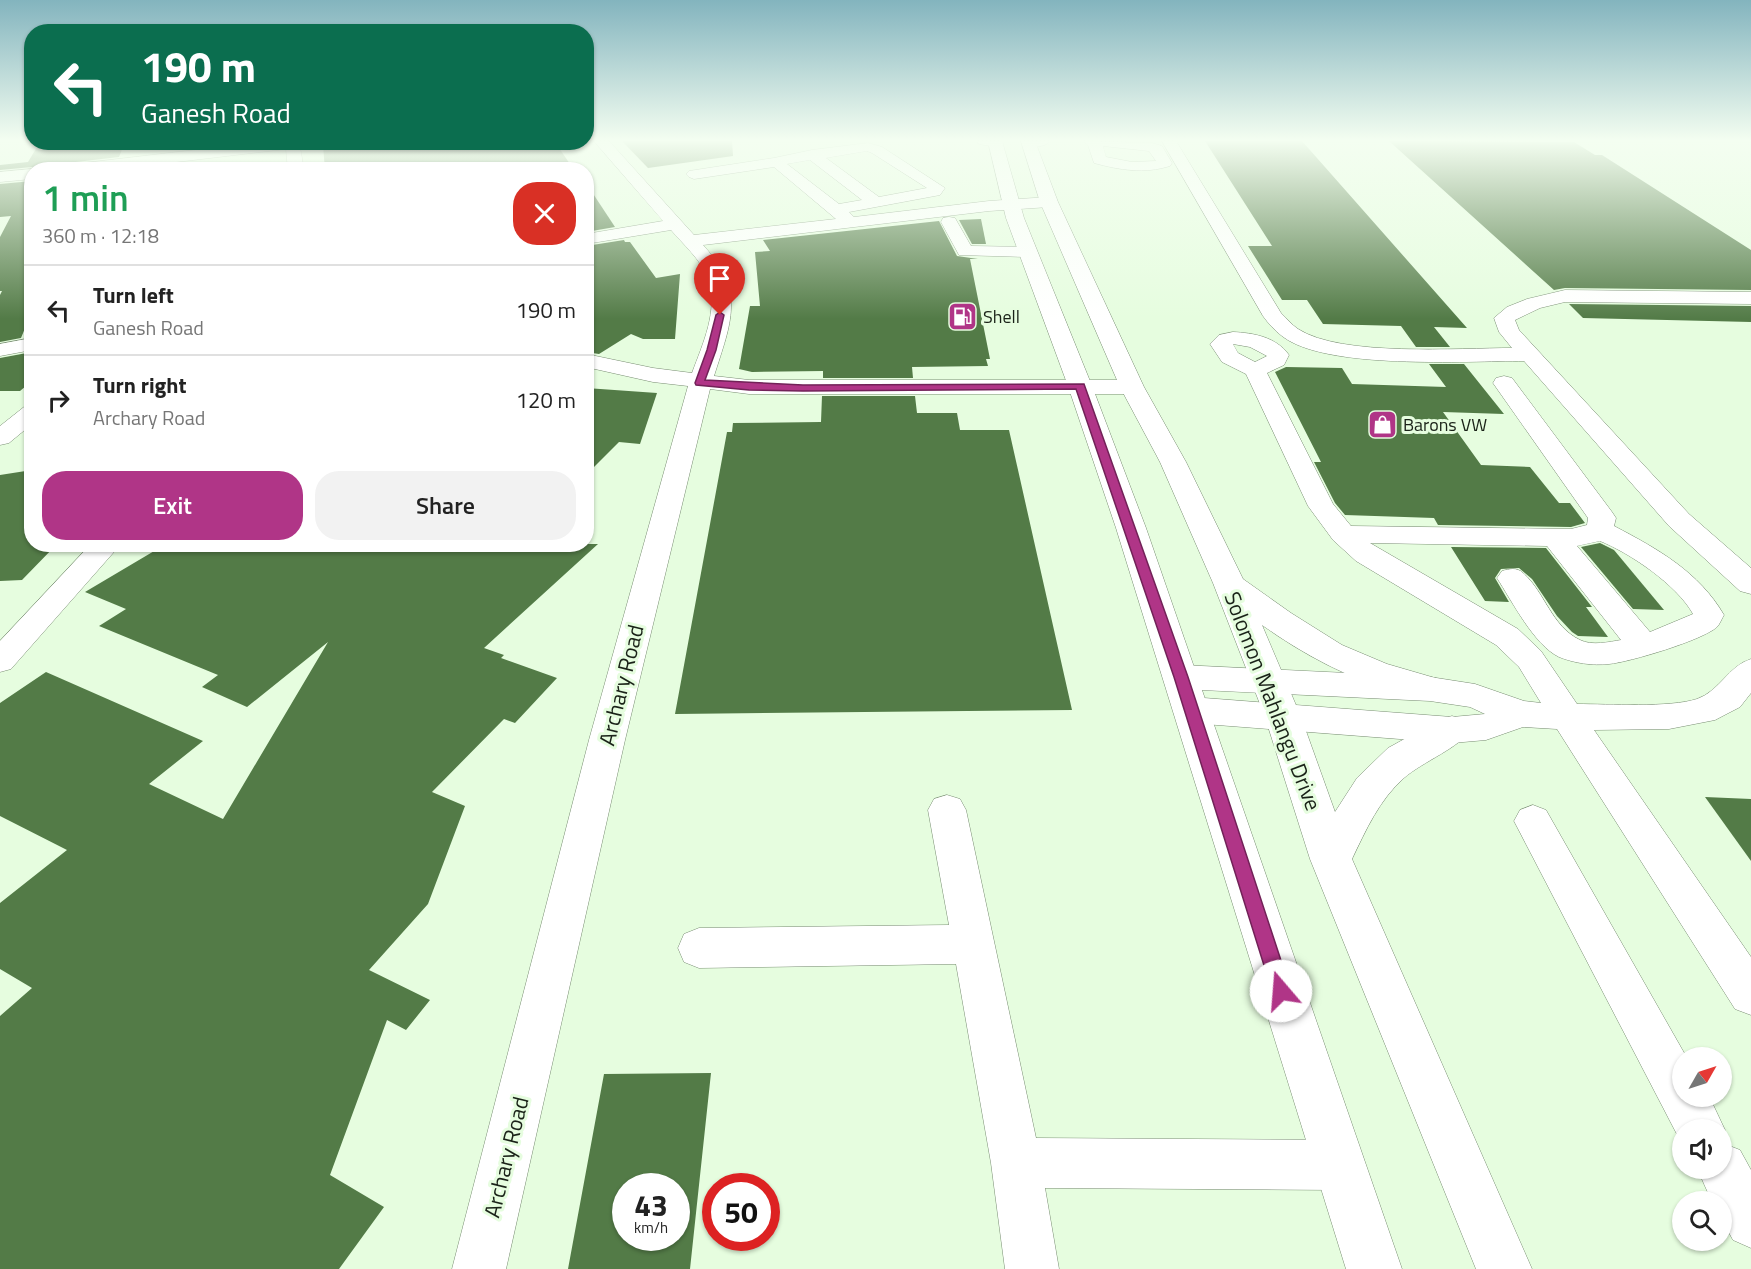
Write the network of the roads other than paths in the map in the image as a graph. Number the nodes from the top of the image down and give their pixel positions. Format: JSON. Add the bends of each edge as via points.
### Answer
{"nodes":[{"id":1,"x":654,"y":200,"type":"edge"},
{"id":2,"x":824,"y":200,"type":"edge"},
{"id":3,"x":872,"y":200,"type":"edge"},
{"id":4,"x":890,"y":200,"type":"edge"},
{"id":5,"x":1010,"y":200,"type":"edge"},
{"id":6,"x":1204,"y":200,"type":"edge"},
{"id":7,"x":1049,"y":202,"type":"joint"},
{"id":8,"x":876,"y":203,"type":"junction"},
{"id":9,"x":1011,"y":204,"type":"junction"},
{"id":10,"x":835,"y":210,"type":"junction"},
{"id":11,"x":850,"y":222,"type":"junction"},
{"id":12,"x":949,"y":222,"type":"dead end"},
{"id":13,"x":683,"y":233,"type":"junction"},
{"id":14,"x":594,"y":239,"type":"edge"},
{"id":15,"x":1027,"y":252,"type":"junction"},
{"id":16,"x":1751,"y":298,"type":"edge"},
{"id":17,"x":24,"y":346,"type":"edge"},
{"id":18,"x":0,"y":350,"type":"edge"},
{"id":19,"x":1530,"y":355,"type":"junction"},
{"id":20,"x":594,"y":362,"type":"edge"},
{"id":21,"x":1255,"y":370,"type":"dead end"},
{"id":22,"x":700,"y":383,"type":"junction"},
{"id":23,"x":1504,"y":383,"type":"dead end"},
{"id":24,"x":1080,"y":386,"type":"junction"},
{"id":25,"x":1132,"y":387,"type":"junction"},
{"id":26,"x":24,"y":418,"type":"edge"},
{"id":27,"x":0,"y":438,"type":"edge"},
{"id":28,"x":1600,"y":529,"type":"junction"},
{"id":29,"x":1343,"y":534,"type":"junction"},
{"id":30,"x":1555,"y":538,"type":"junction"},
{"id":31,"x":100,"y":552,"type":"edge"},
{"id":32,"x":1512,"y":578,"type":"dead end"},
{"id":33,"x":1229,"y":584,"type":"junction"},
{"id":34,"x":1751,"y":584,"type":"edge"},
{"id":35,"x":1643,"y":645,"type":"junction"},
{"id":36,"x":0,"y":661,"type":"edge"},
{"id":37,"x":1751,"y":671,"type":"edge"},
{"id":38,"x":1430,"y":689,"type":"junction"},
{"id":39,"x":1186,"y":693,"type":"junction"},
{"id":40,"x":1276,"y":699,"type":"junction"},
{"id":41,"x":1739,"y":703,"type":"edge"},
{"id":42,"x":1521,"y":714,"type":"junction"},
{"id":43,"x":1567,"y":717,"type":"junction"},
{"id":44,"x":1452,"y":730,"type":"junction"},
{"id":45,"x":947,"y":810,"type":"dead end"},
{"id":46,"x":1533,"y":821,"type":"dead end"},
{"id":47,"x":1331,"y":859,"type":"junction"},
{"id":48,"x":973,"y":944,"type":"junction"},
{"id":49,"x":699,"y":948,"type":"dead end"},
{"id":50,"x":1751,"y":994,"type":"edge"},
{"id":51,"x":1695,"y":1119,"type":"edge"},
{"id":52,"x":1016,"y":1163,"type":"junction"},
{"id":53,"x":1340,"y":1165,"type":"junction"},
{"id":54,"x":1728,"y":1179,"type":"edge"},
{"id":55,"x":1751,"y":1222,"type":"edge"},
{"id":56,"x":479,"y":1269,"type":"edge"},
{"id":57,"x":1032,"y":1269,"type":"edge"},
{"id":58,"x":1374,"y":1269,"type":"edge"},
{"id":59,"x":1504,"y":1269,"type":"edge"}],
"edges":[{"from":1,"to":13,"type":"street","name":"Archary Road"},
{"from":2,"to":10,"type":"street"},
{"from":3,"to":8,"type":"street"},
{"from":4,"to":8,"type":"street"},
{"from":5,"to":9,"type":"main road"},
{"from":6,"to":19,"type":"street","via":[[1273,316],[1290,333],[1339,350],[1370,354]]},
{"from":7,"to":9,"type":"street"},
{"from":7,"to":25,"type":"main road","name":"Solomon Mahlangu Drive"},
{"from":8,"to":10,"type":"street"},
{"from":9,"to":11,"type":"street"},
{"from":9,"to":15,"type":"main road"},
{"from":10,"to":11,"type":"street"},
{"from":11,"to":13,"type":"street"},
{"from":12,"to":15,"type":"street","via":[[965,251]]},
{"from":13,"to":14,"type":"street"},
{"from":13,"to":22,"type":"street","name":"Archary Road","via":[[717,277],[722,300],[718,329]]},
{"from":15,"to":24,"type":"main road"},
{"from":16,"to":19,"type":"street","via":[[1565,297],[1534,303],[1504,318],[1509,332]]},
{"from":17,"to":18,"type":"street"},
{"from":19,"to":34,"type":"street","via":[[1679,520]]},
{"from":20,"to":22,"type":"street"},
{"from":21,"to":29,"type":"street","via":[[1321,506]]},
{"from":22,"to":24,"type":"street","via":[[803,388]]},
{"from":22,"to":56,"type":"street","name":"Archary Road","via":[[607,740]]},
{"from":23,"to":28,"type":"street","via":[[1602,518]]},
{"from":24,"to":25,"type":"street"},
{"from":24,"to":39,"type":"main road"},
{"from":25,"to":33,"type":"main road","name":"Solomon Mahlangu Drive","via":[[1173,462]]},
{"from":26,"to":27,"type":"street"},
{"from":28,"to":30,"type":"street","via":[[1590,535]]},
{"from":28,"to":35,"type":"street","via":[[1634,547],[1681,581],[1709,615],[1706,620]]},
{"from":29,"to":30,"type":"street"},
{"from":29,"to":43,"type":"street","via":[[1366,555],[1507,636],[1530,659]]},
{"from":30,"to":35,"type":"street"},
{"from":31,"to":36,"type":"street"},
{"from":32,"to":35,"type":"street","via":[[1556,639],[1572,649],[1613,654]]},
{"from":33,"to":38,"type":"main road","via":[[1271,617],[1318,646],[1368,671]]},
{"from":33,"to":40,"type":"main road","name":"Solomon Mahlangu Drive"},
{"from":37,"to":41,"type":"street"},
{"from":38,"to":40,"type":"street"},
{"from":38,"to":42,"type":"street","via":[[1475,696]]},
{"from":39,"to":40,"type":"street"},
{"from":39,"to":53,"type":"main road"},
{"from":40,"to":44,"type":"street"},
{"from":40,"to":47,"type":"main road","name":"Solomon Mahlangu Drive"},
{"from":41,"to":43,"type":"street","via":[[1669,716]]},
{"from":42,"to":43,"type":"street"},
{"from":42,"to":44,"type":"street","via":[[1486,727]]},
{"from":43,"to":50,"type":"street"},
{"from":44,"to":47,"type":"main road","via":[[1421,744],[1387,770],[1362,799]]},
{"from":45,"to":48,"type":"street"},
{"from":46,"to":51,"type":"street"},
{"from":47,"to":59,"type":"main road","name":"Solomon Mahlangu Drive"},
{"from":48,"to":49,"type":"street"},
{"from":48,"to":52,"type":"street"},
{"from":52,"to":53,"type":"street"},
{"from":52,"to":57,"type":"street"},
{"from":53,"to":58,"type":"main road"},
{"from":54,"to":55,"type":"street"}]}
